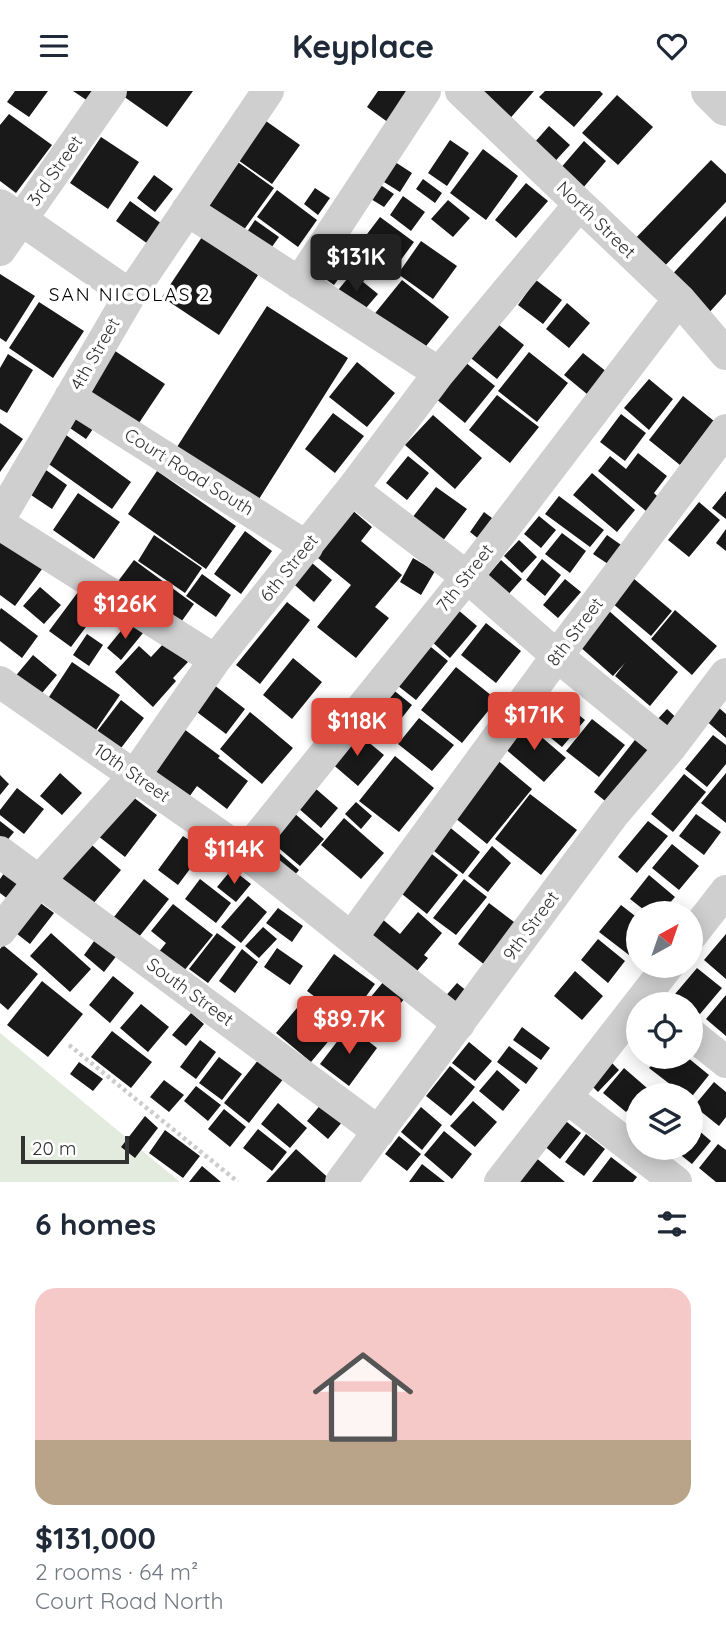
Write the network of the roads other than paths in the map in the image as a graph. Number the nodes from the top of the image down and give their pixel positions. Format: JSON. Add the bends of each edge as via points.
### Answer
{"nodes":[{"id":1,"x":111,"y":91,"type":"edge"},
{"id":2,"x":268,"y":91,"type":"edge"},
{"id":3,"x":425,"y":91,"type":"edge"},
{"id":4,"x":461,"y":91,"type":"edge"},
{"id":5,"x":710,"y":91,"type":"edge"},
{"id":6,"x":726,"y":107,"type":"edge"},
{"id":7,"x":579,"y":205,"type":"junction"},
{"id":8,"x":187,"y":210,"type":"junction"},
{"id":9,"x":10,"y":213,"type":"edge"},
{"id":10,"x":0,"y":250,"type":"edge"},
{"id":11,"x":299,"y":283,"type":"junction"},
{"id":12,"x":130,"y":295,"type":"junction"},
{"id":13,"x":679,"y":299,"type":"junction"},
{"id":14,"x":726,"y":354,"type":"edge"},
{"id":15,"x":439,"y":373,"type":"junction"},
{"id":16,"x":71,"y":397,"type":"junction"},
{"id":17,"x":726,"y":430,"type":"edge"},
{"id":18,"x":352,"y":489,"type":"junction"},
{"id":19,"x":0,"y":518,"type":"edge"},
{"id":20,"x":0,"y":524,"type":"edge"},
{"id":21,"x":307,"y":547,"type":"junction"},
{"id":22,"x":467,"y":577,"type":"junction"},
{"id":23,"x":557,"y":656,"type":"junction"},
{"id":24,"x":215,"y":660,"type":"junction"},
{"id":25,"x":726,"y":674,"type":"edge"},
{"id":26,"x":0,"y":682,"type":"edge"},
{"id":27,"x":670,"y":748,"type":"junction"},
{"id":28,"x":135,"y":775,"type":"junction"},
{"id":29,"x":0,"y":852,"type":"edge"},
{"id":30,"x":245,"y":853,"type":"junction"},
{"id":31,"x":39,"y":881,"type":"junction"},
{"id":32,"x":725,"y":895,"type":"edge"},
{"id":33,"x":704,"y":920,"type":"edge"},
{"id":34,"x":0,"y":931,"type":"edge"},
{"id":35,"x":352,"y":937,"type":"junction"},
{"id":36,"x":459,"y":1024,"type":"junction"},
{"id":37,"x":626,"y":1028,"type":"edge"},
{"id":38,"x":703,"y":1044,"type":"edge"},
{"id":39,"x":726,"y":1062,"type":"edge"},
{"id":40,"x":566,"y":1097,"type":"junction"},
{"id":41,"x":379,"y":1132,"type":"junction"},
{"id":42,"x":341,"y":1182,"type":"edge"},
{"id":43,"x":500,"y":1182,"type":"edge"},
{"id":44,"x":677,"y":1182,"type":"edge"}],
"edges":[{"from":1,"to":9,"type":"street","name":"3rd Street"},
{"from":2,"to":8,"type":"street","name":"4th Street"},
{"from":3,"to":11,"type":"street"},
{"from":4,"to":7,"type":"street","name":"North Street"},
{"from":5,"to":6,"type":"street"},
{"from":7,"to":13,"type":"street","name":"North Street"},
{"from":7,"to":15,"type":"street","name":"6th Street"},
{"from":8,"to":11,"type":"street"},
{"from":8,"to":12,"type":"street","name":"4th Street"},
{"from":9,"to":10,"type":"street","name":"3rd Street"},
{"from":9,"to":12,"type":"street"},
{"from":11,"to":15,"type":"street"},
{"from":12,"to":16,"type":"street","name":"4th Street"},
{"from":13,"to":14,"type":"street","name":"North Street"},
{"from":13,"to":22,"type":"street","name":"7th Street"},
{"from":15,"to":18,"type":"street","name":"6th Street"},
{"from":16,"to":19,"type":"street","name":"4th Street"},
{"from":16,"to":21,"type":"street","name":"Court Road South"},
{"from":17,"to":23,"type":"street","name":"8th Street"},
{"from":18,"to":21,"type":"street","name":"6th Street"},
{"from":18,"to":22,"type":"street"},
{"from":20,"to":24,"type":"street"},
{"from":21,"to":24,"type":"street","name":"6th Street"},
{"from":22,"to":23,"type":"street"},
{"from":22,"to":30,"type":"street","name":"7th Street"},
{"from":23,"to":27,"type":"street"},
{"from":23,"to":35,"type":"street","name":"8th Street"},
{"from":24,"to":28,"type":"street","name":"6th Street"},
{"from":25,"to":27,"type":"street","name":"9th Street"},
{"from":26,"to":28,"type":"street","name":"10th Street"},
{"from":27,"to":36,"type":"street","name":"9th Street","via":[[613,815]]},
{"from":28,"to":30,"type":"street","name":"10th Street"},
{"from":28,"to":31,"type":"street","name":"6th Street"},
{"from":29,"to":31,"type":"street","name":"South Street"},
{"from":30,"to":35,"type":"street","name":"10th Street"},
{"from":31,"to":34,"type":"street","name":"6th Street"},
{"from":31,"to":41,"type":"street","name":"South Street"},
{"from":32,"to":33,"type":"street"},
{"from":35,"to":36,"type":"street","name":"10th Street"},
{"from":36,"to":41,"type":"street","name":"9th Street"},
{"from":37,"to":40,"type":"street"},
{"from":38,"to":39,"type":"street"},
{"from":40,"to":43,"type":"street"},
{"from":40,"to":44,"type":"street"},
{"from":41,"to":42,"type":"street","name":"9th Street"}]}
